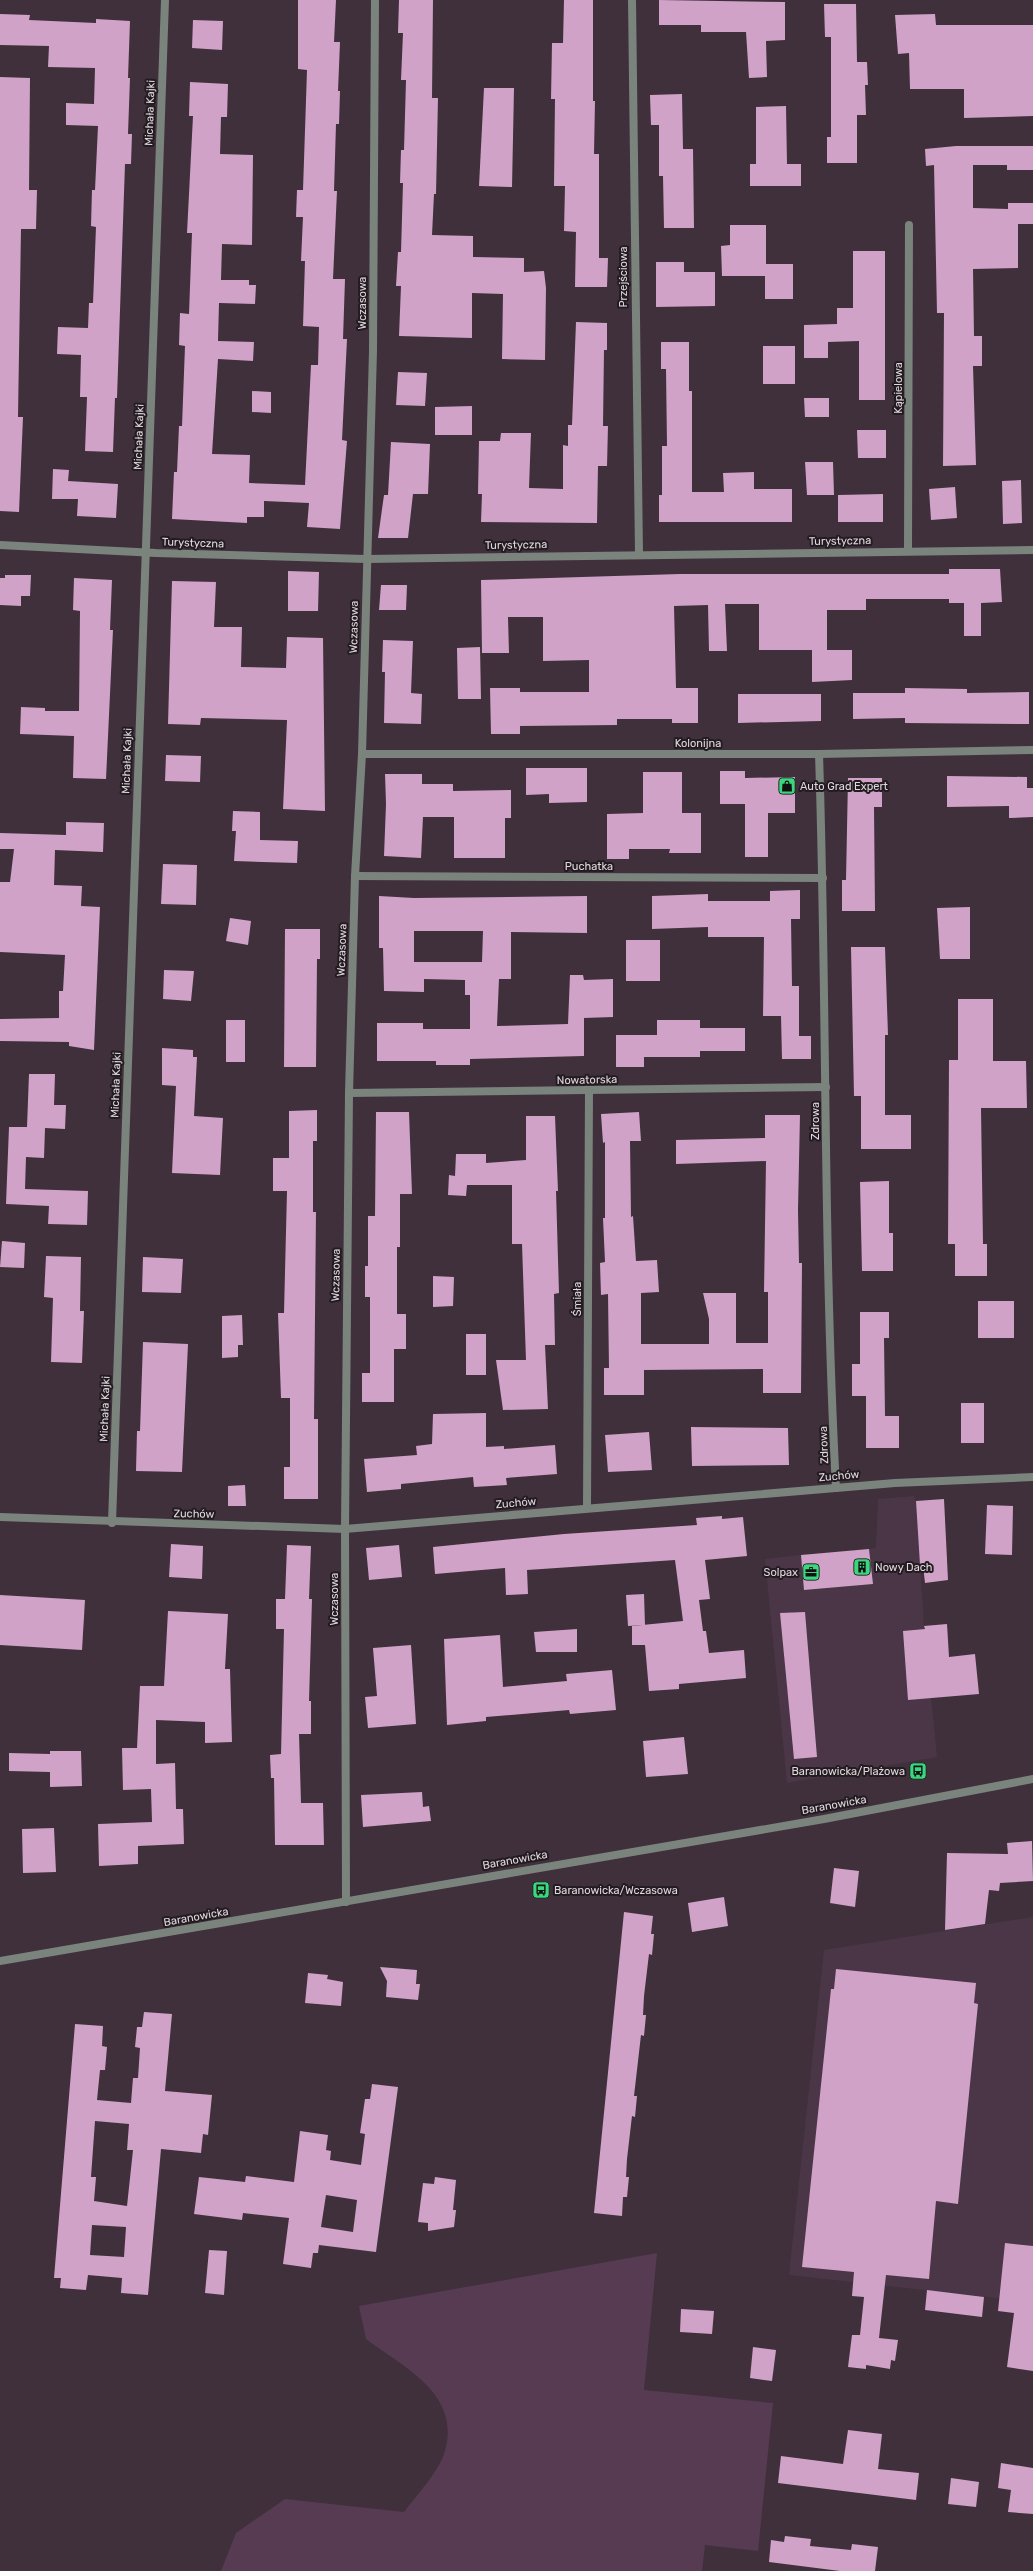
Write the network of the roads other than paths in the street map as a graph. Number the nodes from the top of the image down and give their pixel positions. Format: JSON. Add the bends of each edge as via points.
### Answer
{"nodes":[{"id":1,"x":165,"y":0,"type":"edge"},
{"id":2,"x":375,"y":0,"type":"edge"},
{"id":3,"x":632,"y":0,"type":"edge"},
{"id":4,"x":909,"y":225,"type":"dead end"},
{"id":5,"x":0,"y":545,"type":"edge"},
{"id":6,"x":1033,"y":550,"type":"edge"},
{"id":7,"x":908,"y":551,"type":"junction"},
{"id":8,"x":146,"y":553,"type":"junction"},
{"id":9,"x":639,"y":554,"type":"junction"},
{"id":10,"x":366,"y":559,"type":"junction"},
{"id":11,"x":1033,"y":750,"type":"edge"},
{"id":12,"x":362,"y":754,"type":"junction"},
{"id":13,"x":819,"y":754,"type":"junction"},
{"id":14,"x":355,"y":876,"type":"junction"},
{"id":15,"x":823,"y":878,"type":"junction"},
{"id":16,"x":826,"y":1087,"type":"junction"},
{"id":17,"x":589,"y":1091,"type":"junction"},
{"id":18,"x":349,"y":1093,"type":"junction"},
{"id":19,"x":1033,"y":1477,"type":"edge"},
{"id":20,"x":836,"y":1488,"type":"junction"},
{"id":21,"x":587,"y":1508,"type":"junction"},
{"id":22,"x":0,"y":1517,"type":"edge"},
{"id":23,"x":112,"y":1523,"type":"junction"},
{"id":24,"x":345,"y":1529,"type":"junction"},
{"id":25,"x":1033,"y":1779,"type":"edge"},
{"id":26,"x":346,"y":1902,"type":"junction"},
{"id":27,"x":0,"y":1961,"type":"edge"}],
"edges":[{"from":1,"to":8,"type":"street","name":"Michała Kajki"},
{"from":2,"to":10,"type":"street","name":"Wczasowa","via":[[373,351]]},
{"from":3,"to":9,"type":"street","name":"Przejściowa"},
{"from":4,"to":7,"type":"street","name":"Kąpielowa"},
{"from":5,"to":8,"type":"street","name":"Turystyczna"},
{"from":6,"to":7,"type":"street","name":"Turystyczna"},
{"from":7,"to":9,"type":"street","name":"Turystyczna"},
{"from":8,"to":10,"type":"street","name":"Turystyczna"},
{"from":8,"to":23,"type":"street","name":"Michała Kajki"},
{"from":9,"to":10,"type":"street","name":"Turystyczna"},
{"from":10,"to":12,"type":"street","name":"Wczasowa"},
{"from":11,"to":13,"type":"street","name":"Kolonijna"},
{"from":12,"to":13,"type":"street","name":"Kolonijna"},
{"from":12,"to":14,"type":"street","name":"Wczasowa"},
{"from":13,"to":15,"type":"street","name":"Zdrowa"},
{"from":14,"to":15,"type":"street","name":"Puchatka"},
{"from":14,"to":18,"type":"street","name":"Wczasowa"},
{"from":15,"to":16,"type":"street","name":"Zdrowa"},
{"from":16,"to":17,"type":"street","name":"Nowatorska"},
{"from":16,"to":20,"type":"street","name":"Zdrowa","via":[[826,1170]]},
{"from":17,"to":18,"type":"street","name":"Nowatorska"},
{"from":17,"to":21,"type":"street","name":"Śmiała"},
{"from":18,"to":24,"type":"street","name":"Wczasowa"},
{"from":19,"to":20,"type":"street","name":"Zuchów"},
{"from":20,"to":21,"type":"street","name":"Zuchów"},
{"from":21,"to":24,"type":"street","name":"Zuchów"},
{"from":22,"to":23,"type":"street","name":"Zuchów"},
{"from":23,"to":24,"type":"street","name":"Zuchów"},
{"from":24,"to":26,"type":"street","name":"Wczasowa"},
{"from":25,"to":26,"type":"street","name":"Baranowicka","via":[[824,1819]]},
{"from":26,"to":27,"type":"street","name":"Baranowicka"}]}
